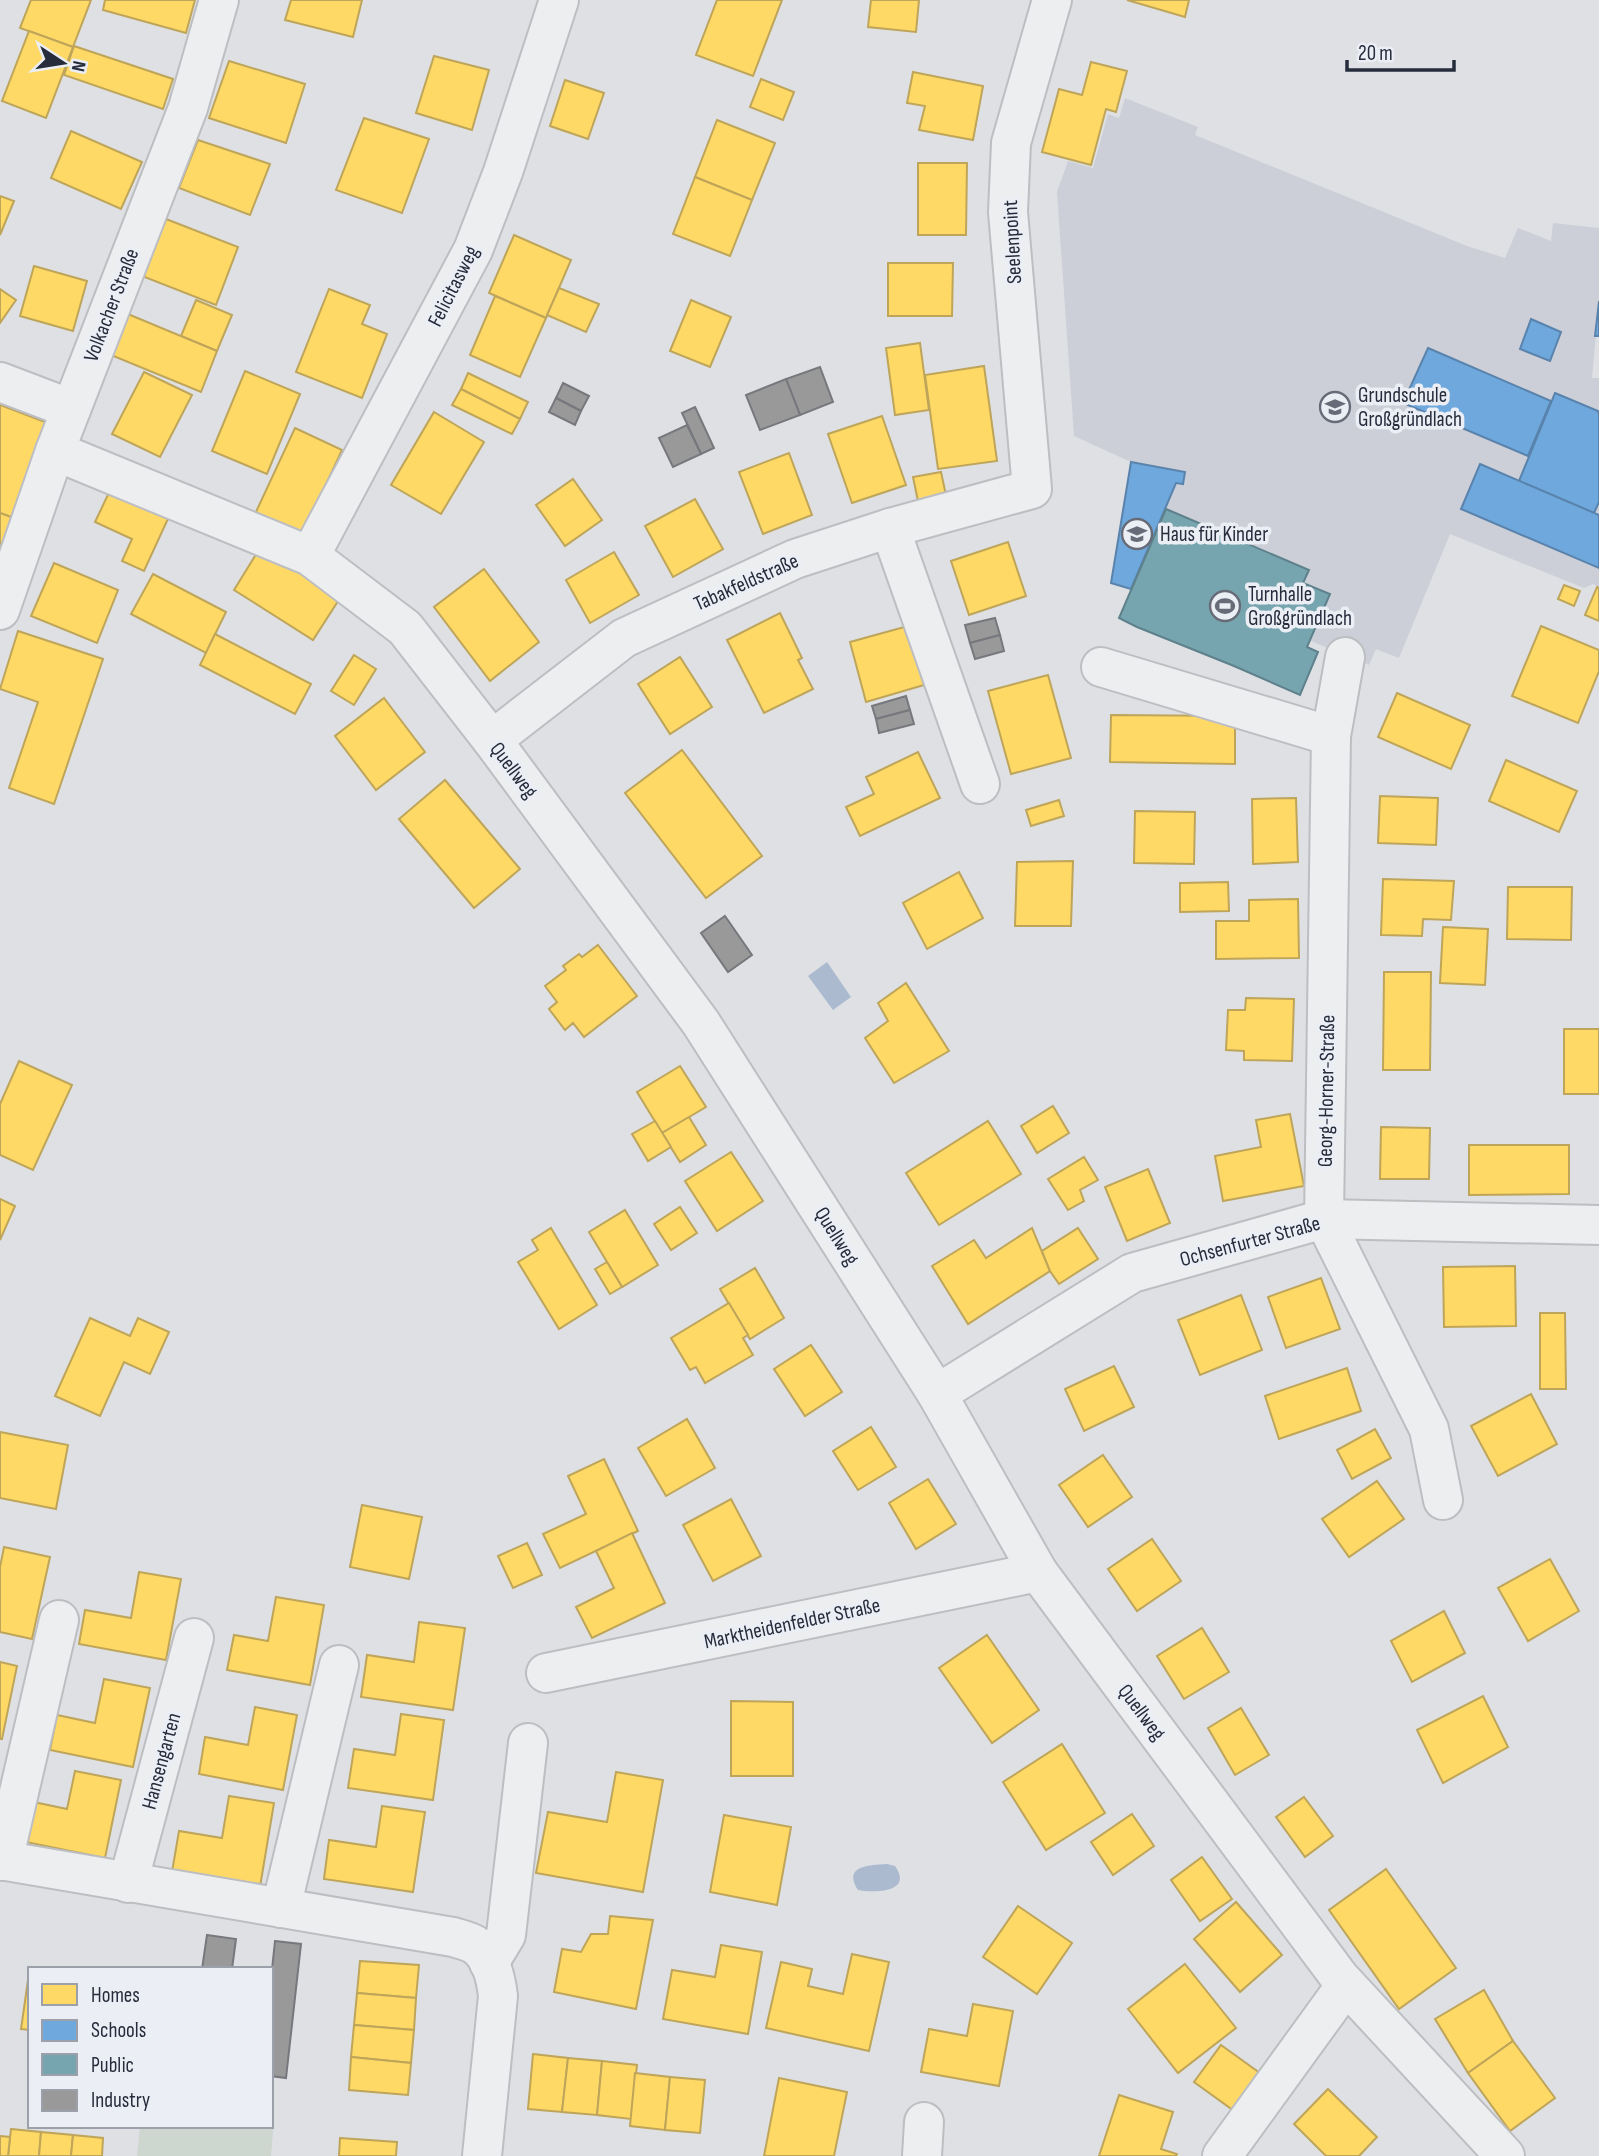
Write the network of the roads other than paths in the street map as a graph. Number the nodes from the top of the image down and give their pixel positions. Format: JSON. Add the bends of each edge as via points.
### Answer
{"nodes":[{"id":1,"x":219,"y":0,"type":"edge"},
{"id":2,"x":559,"y":0,"type":"edge"},
{"id":3,"x":1052,"y":0,"type":"edge"},
{"id":4,"x":0,"y":382,"type":"edge"},
{"id":5,"x":71,"y":409,"type":"junction"},
{"id":6,"x":55,"y":451,"type":"junction"},
{"id":7,"x":1032,"y":489,"type":"joint"},
{"id":8,"x":890,"y":528,"type":"junction"},
{"id":9,"x":310,"y":556,"type":"junction"},
{"id":10,"x":0,"y":610,"type":"edge"},
{"id":11,"x":1345,"y":657,"type":"dead end"},
{"id":12,"x":1101,"y":667,"type":"dead end"},
{"id":13,"x":1331,"y":736,"type":"junction"},
{"id":14,"x":492,"y":740,"type":"junction"},
{"id":15,"x":980,"y":783,"type":"dead end"},
{"id":16,"x":1324,"y":1219,"type":"junction"},
{"id":17,"x":1599,"y":1225,"type":"edge"},
{"id":18,"x":937,"y":1394,"type":"junction"},
{"id":19,"x":1443,"y":1500,"type":"dead end"},
{"id":20,"x":1038,"y":1573,"type":"junction"},
{"id":21,"x":59,"y":1620,"type":"dead end"},
{"id":22,"x":194,"y":1638,"type":"dead end"},
{"id":23,"x":339,"y":1665,"type":"dead end"},
{"id":24,"x":546,"y":1673,"type":"dead end"},
{"id":25,"x":528,"y":1743,"type":"dead end"},
{"id":26,"x":2,"y":1860,"type":"edge"},
{"id":27,"x":128,"y":1883,"type":"junction"},
{"id":28,"x":281,"y":1908,"type":"junction"},
{"id":29,"x":489,"y":1963,"type":"junction"},
{"id":30,"x":1346,"y":1985,"type":"junction"},
{"id":31,"x":482,"y":2156,"type":"edge"},
{"id":32,"x":1222,"y":2156,"type":"edge"},
{"id":33,"x":1505,"y":2156,"type":"edge"}],
"edges":[{"from":1,"to":5,"type":"street","name":"Volkacher Straße","via":[[188,108]]},
{"from":2,"to":9,"type":"street","name":"Felicitasweg","via":[[473,250]]},
{"from":3,"to":7,"type":"street","name":"Seelenpoint","via":[[1011,143],[1007,212]]},
{"from":4,"to":5,"type":"street"},
{"from":5,"to":6,"type":"street","name":"Volkacher Straße"},
{"from":6,"to":9,"type":"street","name":"Quellweg"},
{"from":6,"to":10,"type":"street","name":"Volkacher Straße"},
{"from":7,"to":8,"type":"street","name":"Tabakfeldstraße"},
{"from":8,"to":14,"type":"street","name":"Tabakfeldstraße","via":[[795,559],[624,638]]},
{"from":8,"to":15,"type":"street"},
{"from":9,"to":14,"type":"street","name":"Quellweg","via":[[405,628]]},
{"from":11,"to":13,"type":"street","name":"Georg-Horner-Straße"},
{"from":12,"to":13,"type":"street"},
{"from":13,"to":16,"type":"street","name":"Georg-Horner-Straße"},
{"from":14,"to":18,"type":"street","name":"Quellweg","via":[[701,1023]]},
{"from":16,"to":17,"type":"street","name":"Ochsenfurter Straße"},
{"from":16,"to":18,"type":"street","name":"Ochsenfurter Straße","via":[[1132,1273]]},
{"from":16,"to":19,"type":"street","name":"Georg-Horner-Straße","via":[[1429,1429]]},
{"from":18,"to":20,"type":"street","name":"Quellweg"},
{"from":20,"to":24,"type":"street","name":"Marktheidenfelder Straße"},
{"from":20,"to":30,"type":"street","name":"Quellweg"},
{"from":21,"to":26,"type":"street"},
{"from":22,"to":27,"type":"street","name":"Hansengarten"},
{"from":23,"to":28,"type":"street"},
{"from":25,"to":29,"type":"street","via":[[506,1935]]},
{"from":26,"to":27,"type":"street"},
{"from":27,"to":28,"type":"street"},
{"from":28,"to":29,"type":"street","via":[[453,1937],[475,1945]]},
{"from":29,"to":31,"type":"street","via":[[498,1996]]},
{"from":30,"to":32,"type":"street"},
{"from":30,"to":33,"type":"street","name":"Quellweg"}]}
